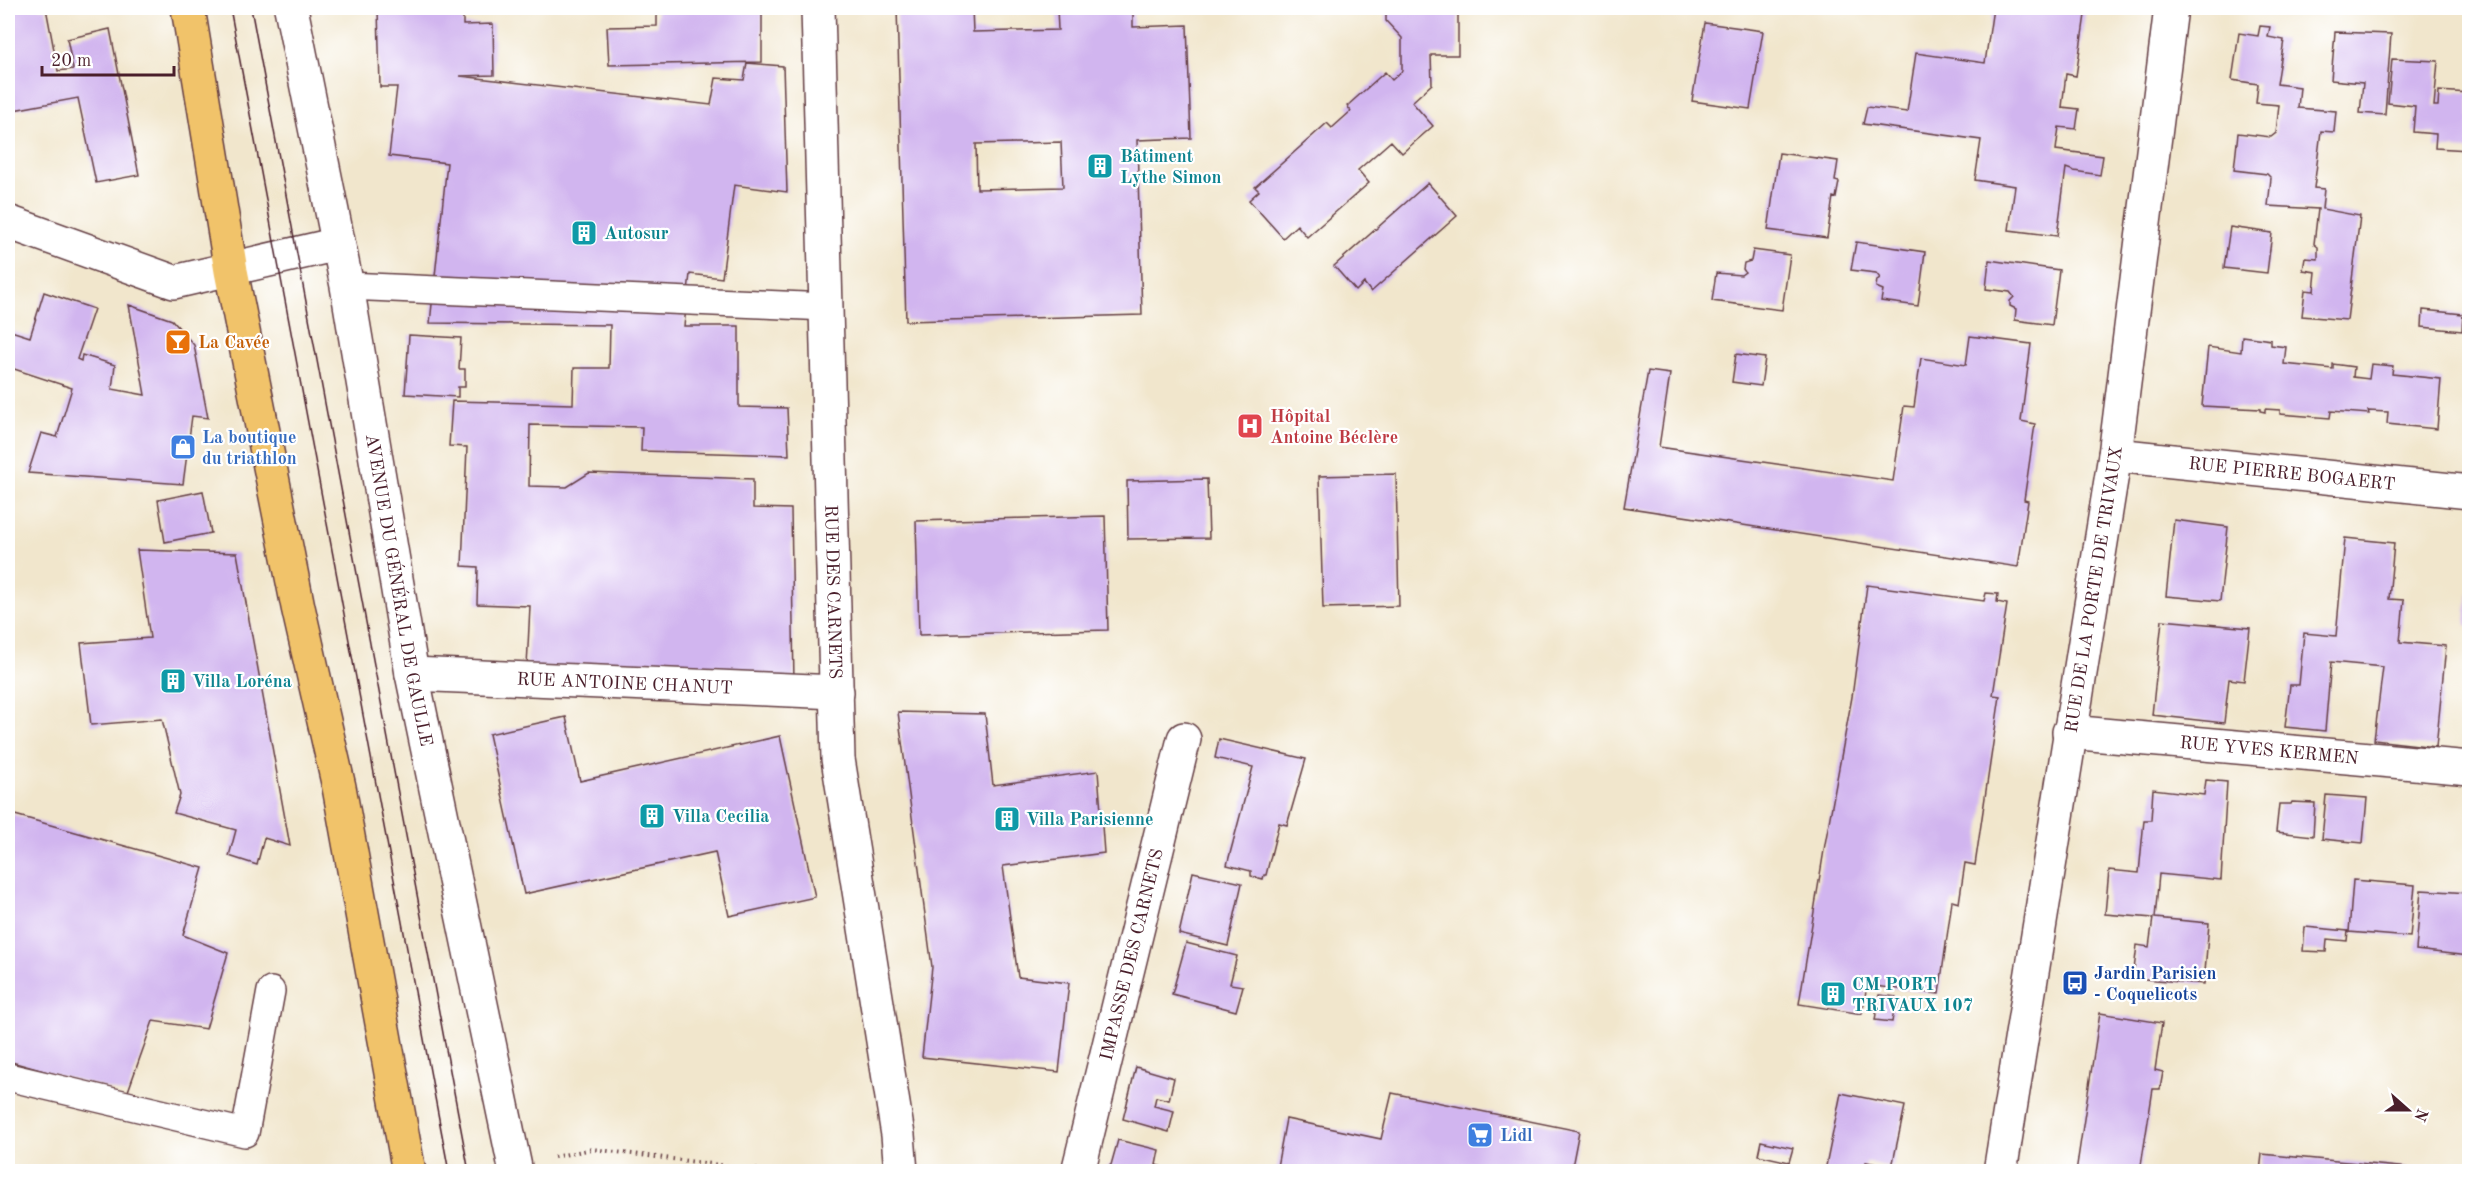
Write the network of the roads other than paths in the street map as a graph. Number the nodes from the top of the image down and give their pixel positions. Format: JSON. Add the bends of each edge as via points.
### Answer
{"nodes":[{"id":1,"x":188,"y":8,"type":"edge"},
{"id":2,"x":291,"y":8,"type":"edge"},
{"id":3,"x":818,"y":8,"type":"edge"},
{"id":4,"x":2171,"y":8,"type":"edge"},
{"id":5,"x":8,"y":222,"type":"edge"},
{"id":6,"x":338,"y":244,"type":"junction"},
{"id":7,"x":231,"y":271,"type":"junction"},
{"id":8,"x":347,"y":286,"type":"junction"},
{"id":9,"x":827,"y":307,"type":"junction"},
{"id":10,"x":2115,"y":455,"type":"junction"},
{"id":11,"x":2469,"y":492,"type":"edge"},
{"id":12,"x":412,"y":674,"type":"junction"},
{"id":13,"x":837,"y":692,"type":"junction"},
{"id":14,"x":2069,"y":732,"type":"junction"},
{"id":15,"x":1184,"y":739,"type":"dead end"},
{"id":16,"x":2469,"y":768,"type":"edge"},
{"id":17,"x":271,"y":991,"type":"dead end"},
{"id":18,"x":8,"y":1077,"type":"edge"},
{"id":19,"x":515,"y":1168,"type":"edge"},
{"id":20,"x":409,"y":1172,"type":"edge"},
{"id":21,"x":901,"y":1172,"type":"edge"},
{"id":22,"x":1078,"y":1172,"type":"edge"},
{"id":23,"x":2000,"y":1172,"type":"edge"}],
"edges":[{"from":1,"to":7,"type":"main road"},
{"from":2,"to":6,"type":"street","name":"AVENUE DU GÉNÉRAL DE GAULLE"},
{"from":3,"to":9,"type":"street","name":"RUE DES CARNETS"},
{"from":4,"to":10,"type":"street","name":"RUE DE LA PORTE DE TRIVAUX"},
{"from":5,"to":7,"type":"street","via":[[174,282]]},
{"from":6,"to":7,"type":"street"},
{"from":6,"to":8,"type":"street","name":"AVENUE DU GÉNÉRAL DE GAULLE"},
{"from":7,"to":20,"type":"main road","via":[[298,607],[339,787]]},
{"from":8,"to":9,"type":"lane"},
{"from":8,"to":12,"type":"street","name":"AVENUE DU GÉNÉRAL DE GAULLE"},
{"from":9,"to":13,"type":"street","name":"RUE DES CARNETS"},
{"from":10,"to":11,"type":"street","name":"RUE PIERRE BOGAERT"},
{"from":10,"to":14,"type":"street","name":"RUE DE LA PORTE DE TRIVAUX"},
{"from":12,"to":13,"type":"street","name":"RUE ANTOINE CHANUT"},
{"from":12,"to":19,"type":"street","name":"AVENUE DU GÉNÉRAL DE GAULLE"},
{"from":13,"to":21,"type":"street","name":"RUE DES CARNETS","via":[[838,759]]},
{"from":14,"to":16,"type":"street","name":"RUE YVES KERMEN"},
{"from":14,"to":23,"type":"street","name":"RUE DE LA PORTE DE TRIVAUX"},
{"from":15,"to":22,"type":"street","name":"IMPASSE DES CARNETS"},
{"from":17,"to":18,"type":"lane","via":[[245,1133]]}]}
